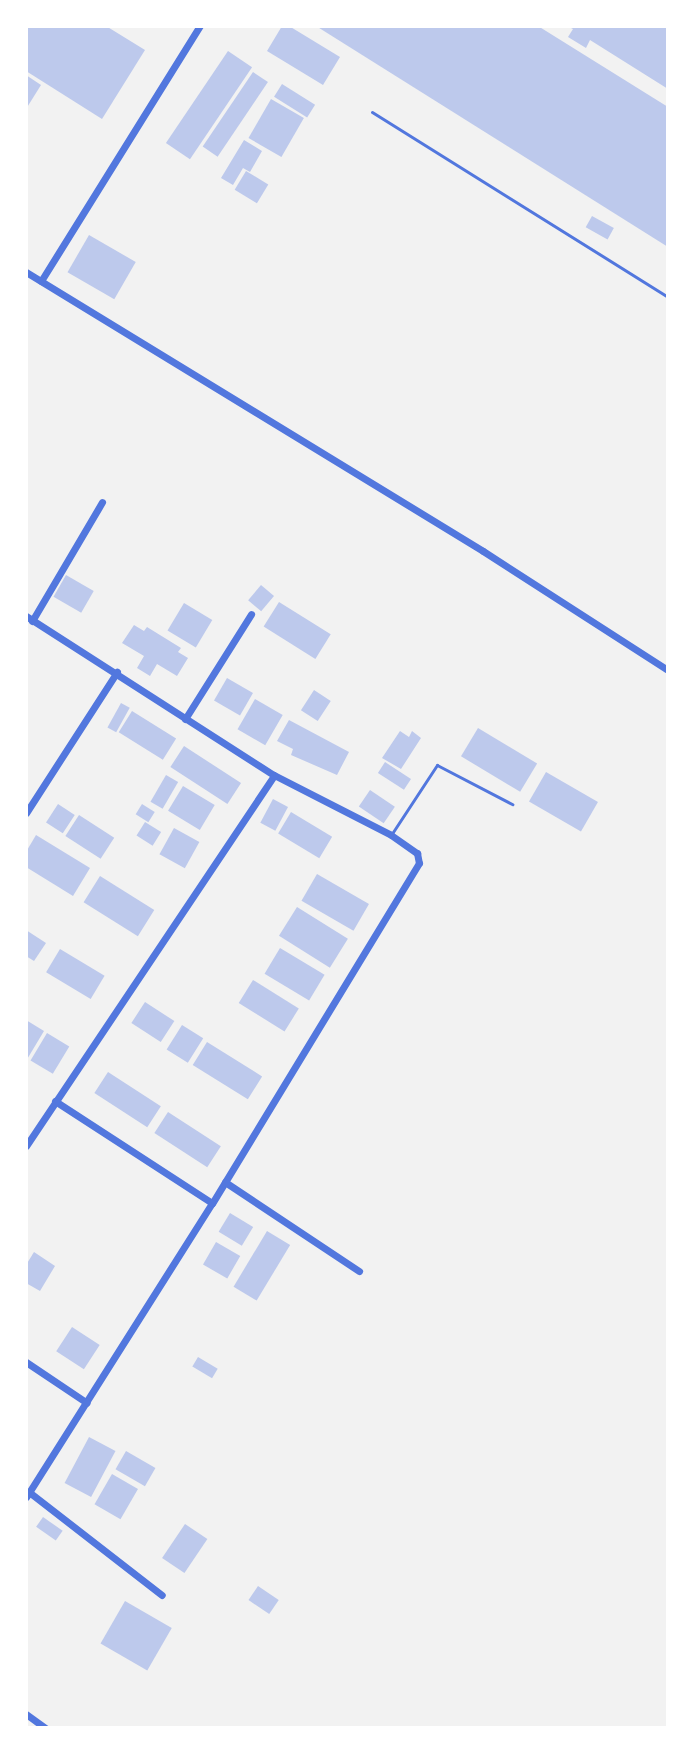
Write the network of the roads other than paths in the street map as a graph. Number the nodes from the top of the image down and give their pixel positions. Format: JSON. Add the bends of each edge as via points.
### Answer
{"nodes":[{"id":1,"x":200,"y":26,"type":"edge"},
{"id":2,"x":372,"y":112,"type":"dead end"},
{"id":3,"x":26,"y":272,"type":"edge"},
{"id":4,"x":41,"y":281,"type":"junction"},
{"id":5,"x":668,"y":297,"type":"edge"},
{"id":6,"x":102,"y":502,"type":"dead end"},
{"id":7,"x":251,"y":614,"type":"dead end"},
{"id":8,"x":29,"y":618,"type":"edge"},
{"id":9,"x":668,"y":670,"type":"edge"},
{"id":10,"x":117,"y":672,"type":"junction"},
{"id":11,"x":185,"y":719,"type":"junction"},
{"id":12,"x":274,"y":775,"type":"junction"},
{"id":13,"x":512,"y":804,"type":"dead end"},
{"id":14,"x":26,"y":813,"type":"edge"},
{"id":15,"x":391,"y":835,"type":"junction"},
{"id":16,"x":55,"y":1101,"type":"junction"},
{"id":17,"x":26,"y":1146,"type":"edge"},
{"id":18,"x":225,"y":1182,"type":"junction"},
{"id":19,"x":212,"y":1203,"type":"junction"},
{"id":20,"x":359,"y":1271,"type":"dead end"},
{"id":21,"x":26,"y":1362,"type":"edge"},
{"id":22,"x":87,"y":1403,"type":"junction"},
{"id":23,"x":27,"y":1494,"type":"edge"},
{"id":24,"x":162,"y":1595,"type":"dead end"},
{"id":25,"x":26,"y":1714,"type":"edge"},
{"id":26,"x":45,"y":1728,"type":"edge"}],
"edges":[{"from":1,"to":4,"type":"street"},
{"from":2,"to":5,"type":"lane"},
{"from":3,"to":4,"type":"street"},
{"from":4,"to":9,"type":"street"},
{"from":6,"to":8,"type":"street"},
{"from":7,"to":11,"type":"street"},
{"from":8,"to":10,"type":"street"},
{"from":10,"to":11,"type":"street"},
{"from":10,"to":14,"type":"street"},
{"from":11,"to":12,"type":"street"},
{"from":12,"to":15,"type":"street"},
{"from":12,"to":16,"type":"street"},
{"from":13,"to":15,"type":"lane","via":[[437,765]]},
{"from":15,"to":18,"type":"street","via":[[417,853],[413,878]]},
{"from":16,"to":17,"type":"street"},
{"from":16,"to":19,"type":"street"},
{"from":18,"to":19,"type":"street"},
{"from":18,"to":20,"type":"street"},
{"from":19,"to":22,"type":"street"},
{"from":21,"to":22,"type":"street"},
{"from":22,"to":23,"type":"street"},
{"from":23,"to":24,"type":"street"},
{"from":25,"to":26,"type":"street"}]}
